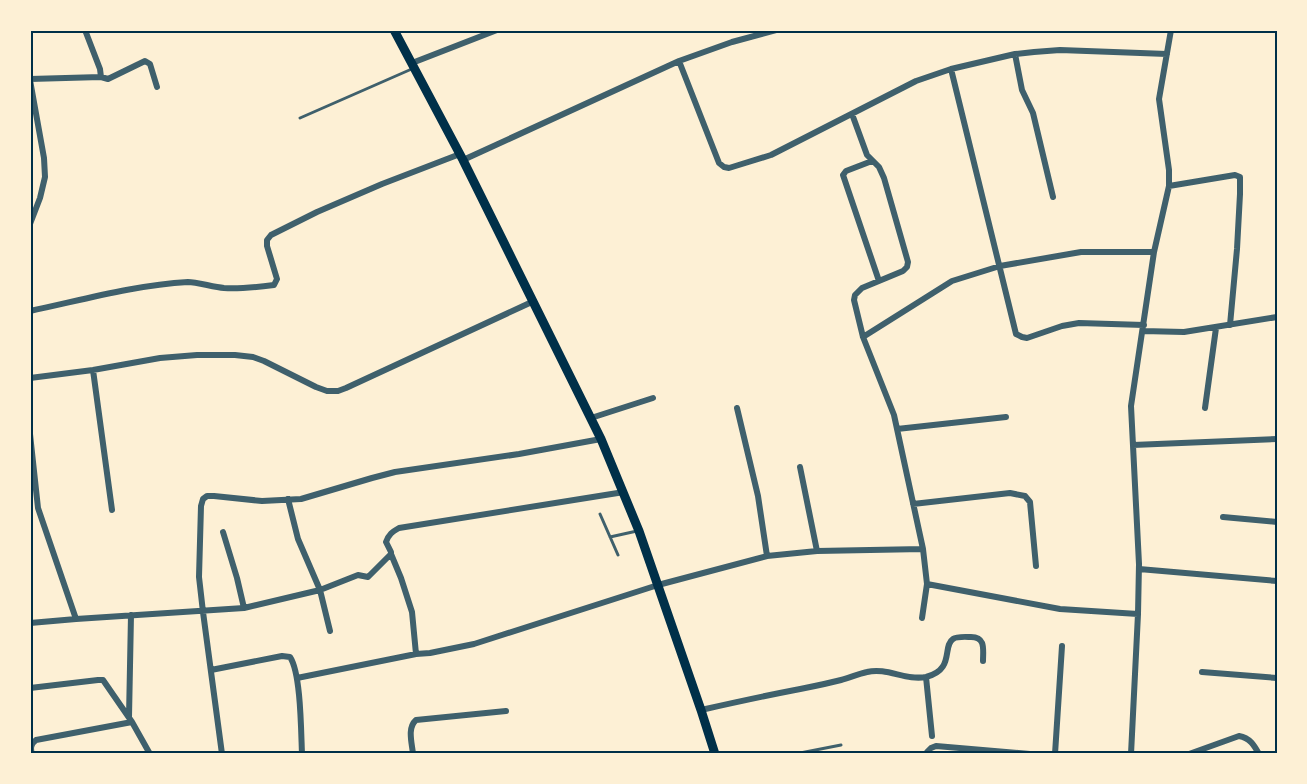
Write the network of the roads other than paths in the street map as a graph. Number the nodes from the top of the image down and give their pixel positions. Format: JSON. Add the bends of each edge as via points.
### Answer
{"nodes":[{"id":1,"x":85,"y":30,"type":"edge"},
{"id":2,"x":394,"y":30,"type":"edge"},
{"id":3,"x":497,"y":30,"type":"edge"},
{"id":4,"x":776,"y":30,"type":"edge"},
{"id":5,"x":1172,"y":30,"type":"edge"},
{"id":6,"x":1015,"y":54,"type":"junction"},
{"id":7,"x":1167,"y":54,"type":"junction"},
{"id":8,"x":679,"y":61,"type":"junction"},
{"id":9,"x":413,"y":66,"type":"junction"},
{"id":10,"x":951,"y":69,"type":"junction"},
{"id":11,"x":101,"y":77,"type":"junction"},
{"id":12,"x":30,"y":79,"type":"edge"},
{"id":13,"x":157,"y":87,"type":"dead end"},
{"id":14,"x":852,"y":114,"type":"junction"},
{"id":15,"x":300,"y":118,"type":"dead end"},
{"id":16,"x":462,"y":157,"type":"junction"},
{"id":17,"x":872,"y":161,"type":"junction"},
{"id":18,"x":1169,"y":186,"type":"junction"},
{"id":19,"x":1053,"y":197,"type":"dead end"},
{"id":20,"x":30,"y":224,"type":"edge"},
{"id":21,"x":1154,"y":252,"type":"junction"},
{"id":22,"x":1000,"y":266,"type":"junction"},
{"id":23,"x":879,"y":281,"type":"junction"},
{"id":24,"x":534,"y":301,"type":"junction"},
{"id":25,"x":30,"y":312,"type":"edge"},
{"id":26,"x":1277,"y":317,"type":"edge"},
{"id":27,"x":1230,"y":325,"type":"junction"},
{"id":28,"x":1143,"y":328,"type":"junction"},
{"id":29,"x":1216,"y":328,"type":"junction"},
{"id":30,"x":863,"y":337,"type":"junction"},
{"id":31,"x":93,"y":370,"type":"junction"},
{"id":32,"x":30,"y":378,"type":"edge"},
{"id":33,"x":653,"y":398,"type":"dead end"},
{"id":34,"x":737,"y":408,"type":"dead end"},
{"id":35,"x":1205,"y":408,"type":"dead end"},
{"id":36,"x":1006,"y":417,"type":"dead end"},
{"id":37,"x":591,"y":418,"type":"junction"},
{"id":38,"x":897,"y":429,"type":"junction"},
{"id":39,"x":30,"y":434,"type":"edge"},
{"id":40,"x":601,"y":439,"type":"junction"},
{"id":41,"x":1277,"y":439,"type":"edge"},
{"id":42,"x":1133,"y":445,"type":"junction"},
{"id":43,"x":800,"y":467,"type":"dead end"},
{"id":44,"x":624,"y":492,"type":"junction"},
{"id":45,"x":288,"y":499,"type":"junction"},
{"id":46,"x":913,"y":504,"type":"junction"},
{"id":47,"x":112,"y":510,"type":"dead end"},
{"id":48,"x":600,"y":514,"type":"dead end"},
{"id":49,"x":1223,"y":517,"type":"dead end"},
{"id":50,"x":1277,"y":522,"type":"edge"},
{"id":51,"x":639,"y":531,"type":"junction"},
{"id":52,"x":223,"y":532,"type":"dead end"},
{"id":53,"x":610,"y":537,"type":"junction"},
{"id":54,"x":923,"y":549,"type":"junction"},
{"id":55,"x":817,"y":551,"type":"junction"},
{"id":56,"x":391,"y":554,"type":"junction"},
{"id":57,"x":618,"y":555,"type":"dead end"},
{"id":58,"x":767,"y":556,"type":"junction"},
{"id":59,"x":1036,"y":566,"type":"dead end"},
{"id":60,"x":1139,"y":569,"type":"junction"},
{"id":61,"x":1277,"y":581,"type":"edge"},
{"id":62,"x":927,"y":584,"type":"junction"},
{"id":63,"x":658,"y":585,"type":"junction"},
{"id":64,"x":320,"y":590,"type":"junction"},
{"id":65,"x":244,"y":608,"type":"junction"},
{"id":66,"x":203,"y":612,"type":"junction"},
{"id":67,"x":1138,"y":614,"type":"junction"},
{"id":68,"x":131,"y":615,"type":"junction"},
{"id":69,"x":76,"y":618,"type":"junction"},
{"id":70,"x":922,"y":618,"type":"dead end"},
{"id":71,"x":30,"y":623,"type":"edge"},
{"id":72,"x":330,"y":631,"type":"dead end"},
{"id":73,"x":1062,"y":646,"type":"dead end"},
{"id":74,"x":416,"y":654,"type":"junction"},
{"id":75,"x":983,"y":661,"type":"dead end"},
{"id":76,"x":211,"y":670,"type":"junction"},
{"id":77,"x":1202,"y":672,"type":"dead end"},
{"id":78,"x":926,"y":677,"type":"junction"},
{"id":79,"x":297,"y":678,"type":"junction"},
{"id":80,"x":1277,"y":678,"type":"edge"},
{"id":81,"x":30,"y":688,"type":"edge"},
{"id":82,"x":701,"y":710,"type":"junction"},
{"id":83,"x":506,"y":711,"type":"dead end"},
{"id":84,"x":130,"y":720,"type":"junction"},
{"id":85,"x":932,"y":736,"type":"dead end"},
{"id":86,"x":840,"y":745,"type":"dead end"},
{"id":87,"x":1001,"y":753,"type":"edge"},
{"id":88,"x":32,"y":754,"type":"edge"},
{"id":89,"x":150,"y":754,"type":"edge"},
{"id":90,"x":222,"y":754,"type":"edge"},
{"id":91,"x":302,"y":754,"type":"edge"},
{"id":92,"x":413,"y":754,"type":"edge"},
{"id":93,"x":714,"y":754,"type":"edge"},
{"id":94,"x":795,"y":754,"type":"edge"},
{"id":95,"x":927,"y":754,"type":"edge"},
{"id":96,"x":1030,"y":754,"type":"edge"},
{"id":97,"x":1055,"y":754,"type":"edge"},
{"id":98,"x":1131,"y":754,"type":"edge"},
{"id":99,"x":1189,"y":754,"type":"edge"},
{"id":100,"x":1259,"y":754,"type":"edge"}],
"edges":[{"from":1,"to":11,"type":"street"},
{"from":2,"to":9,"type":"highway"},
{"from":3,"to":9,"type":"street"},
{"from":4,"to":8,"type":"street"},
{"from":5,"to":7,"type":"street"},
{"from":6,"to":7,"type":"street","via":[[1060,50]]},
{"from":6,"to":10,"type":"street"},
{"from":6,"to":19,"type":"street"},
{"from":7,"to":18,"type":"street","via":[[1159,99]]},
{"from":8,"to":14,"type":"street","via":[[719,163],[724,167],[771,155]]},
{"from":8,"to":16,"type":"street"},
{"from":9,"to":15,"type":"lane"},
{"from":9,"to":16,"type":"highway"},
{"from":10,"to":14,"type":"street","via":[[916,81]]},
{"from":10,"to":22,"type":"street"},
{"from":11,"to":12,"type":"street"},
{"from":11,"to":13,"type":"street","via":[[108,79],[145,62],[150,64]]},
{"from":12,"to":20,"type":"street","via":[[45,177]]},
{"from":14,"to":17,"type":"street"},
{"from":16,"to":24,"type":"highway"},
{"from":16,"to":25,"type":"street","via":[[371,189],[270,235],[267,246],[277,279],[274,285],[225,288],[191,282]]},
{"from":17,"to":23,"type":"street","via":[[846,171],[843,176]]},
{"from":17,"to":23,"type":"street","via":[[884,178],[908,262],[903,271]]},
{"from":18,"to":21,"type":"street"},
{"from":18,"to":27,"type":"street","via":[[1240,177]]},
{"from":21,"to":22,"type":"street","via":[[1081,252]]},
{"from":21,"to":28,"type":"street"},
{"from":22,"to":28,"type":"street","via":[[1016,334],[1022,337],[1079,323]]},
{"from":22,"to":30,"type":"street","via":[[952,281]]},
{"from":23,"to":30,"type":"street","via":[[855,295]]},
{"from":24,"to":31,"type":"street","via":[[338,391],[316,387],[264,361],[245,356],[159,358]]},
{"from":24,"to":37,"type":"highway"},
{"from":26,"to":27,"type":"street"},
{"from":27,"to":29,"type":"street"},
{"from":28,"to":29,"type":"street","via":[[1184,333]]},
{"from":28,"to":42,"type":"street","via":[[1131,406]]},
{"from":29,"to":35,"type":"street"},
{"from":30,"to":38,"type":"street"},
{"from":31,"to":32,"type":"street"},
{"from":31,"to":47,"type":"street"},
{"from":33,"to":37,"type":"street"},
{"from":34,"to":58,"type":"street","via":[[758,496]]},
{"from":36,"to":38,"type":"street"},
{"from":37,"to":40,"type":"highway"},
{"from":38,"to":46,"type":"street"},
{"from":39,"to":69,"type":"street","via":[[38,508]]},
{"from":40,"to":44,"type":"highway"},
{"from":40,"to":45,"type":"street","via":[[395,472],[301,499]]},
{"from":41,"to":42,"type":"street"},
{"from":42,"to":60,"type":"street"},
{"from":43,"to":55,"type":"street"},
{"from":44,"to":51,"type":"highway"},
{"from":44,"to":56,"type":"street","via":[[399,528],[391,532],[386,542]]},
{"from":45,"to":64,"type":"street","via":[[298,539]]},
{"from":45,"to":66,"type":"street","via":[[202,498],[199,564]]},
{"from":46,"to":54,"type":"street"},
{"from":46,"to":59,"type":"street","via":[[1010,494],[1025,496],[1030,502]]},
{"from":48,"to":53,"type":"lane"},
{"from":49,"to":50,"type":"street"},
{"from":51,"to":53,"type":"lane"},
{"from":51,"to":63,"type":"highway"},
{"from":52,"to":65,"type":"street"},
{"from":53,"to":57,"type":"lane"},
{"from":54,"to":55,"type":"street"},
{"from":54,"to":62,"type":"street"},
{"from":55,"to":58,"type":"street"},
{"from":56,"to":64,"type":"street","via":[[368,577],[358,575]]},
{"from":56,"to":74,"type":"street","via":[[412,612]]},
{"from":58,"to":63,"type":"street"},
{"from":60,"to":61,"type":"street"},
{"from":60,"to":67,"type":"street"},
{"from":62,"to":67,"type":"street","via":[[1060,609]]},
{"from":62,"to":70,"type":"street"},
{"from":63,"to":74,"type":"street","via":[[474,644]]},
{"from":63,"to":82,"type":"highway"},
{"from":64,"to":65,"type":"street"},
{"from":64,"to":72,"type":"street"},
{"from":65,"to":66,"type":"street"},
{"from":66,"to":68,"type":"street"},
{"from":66,"to":76,"type":"street"},
{"from":67,"to":98,"type":"street"},
{"from":68,"to":69,"type":"street"},
{"from":68,"to":84,"type":"street"},
{"from":69,"to":71,"type":"street"},
{"from":73,"to":97,"type":"street"},
{"from":74,"to":79,"type":"street"},
{"from":75,"to":78,"type":"street","via":[[980,638],[957,637],[950,642],[943,666]]},
{"from":76,"to":79,"type":"street","via":[[286,656],[293,660]]},
{"from":76,"to":90,"type":"street"},
{"from":77,"to":80,"type":"street"},
{"from":78,"to":82,"type":"street","via":[[881,670],[867,672]]},
{"from":78,"to":85,"type":"street"},
{"from":79,"to":91,"type":"street"},
{"from":81,"to":84,"type":"street","via":[[103,680]]},
{"from":82,"to":93,"type":"highway"},
{"from":83,"to":92,"type":"street","via":[[416,720],[411,728]]},
{"from":84,"to":88,"type":"street","via":[[36,740],[30,747]]},
{"from":84,"to":89,"type":"street"},
{"from":86,"to":94,"type":"lane"},
{"from":87,"to":95,"type":"street","via":[[936,746]]},
{"from":87,"to":96,"type":"street"},
{"from":99,"to":100,"type":"street","via":[[1239,736],[1247,738]]}]}
